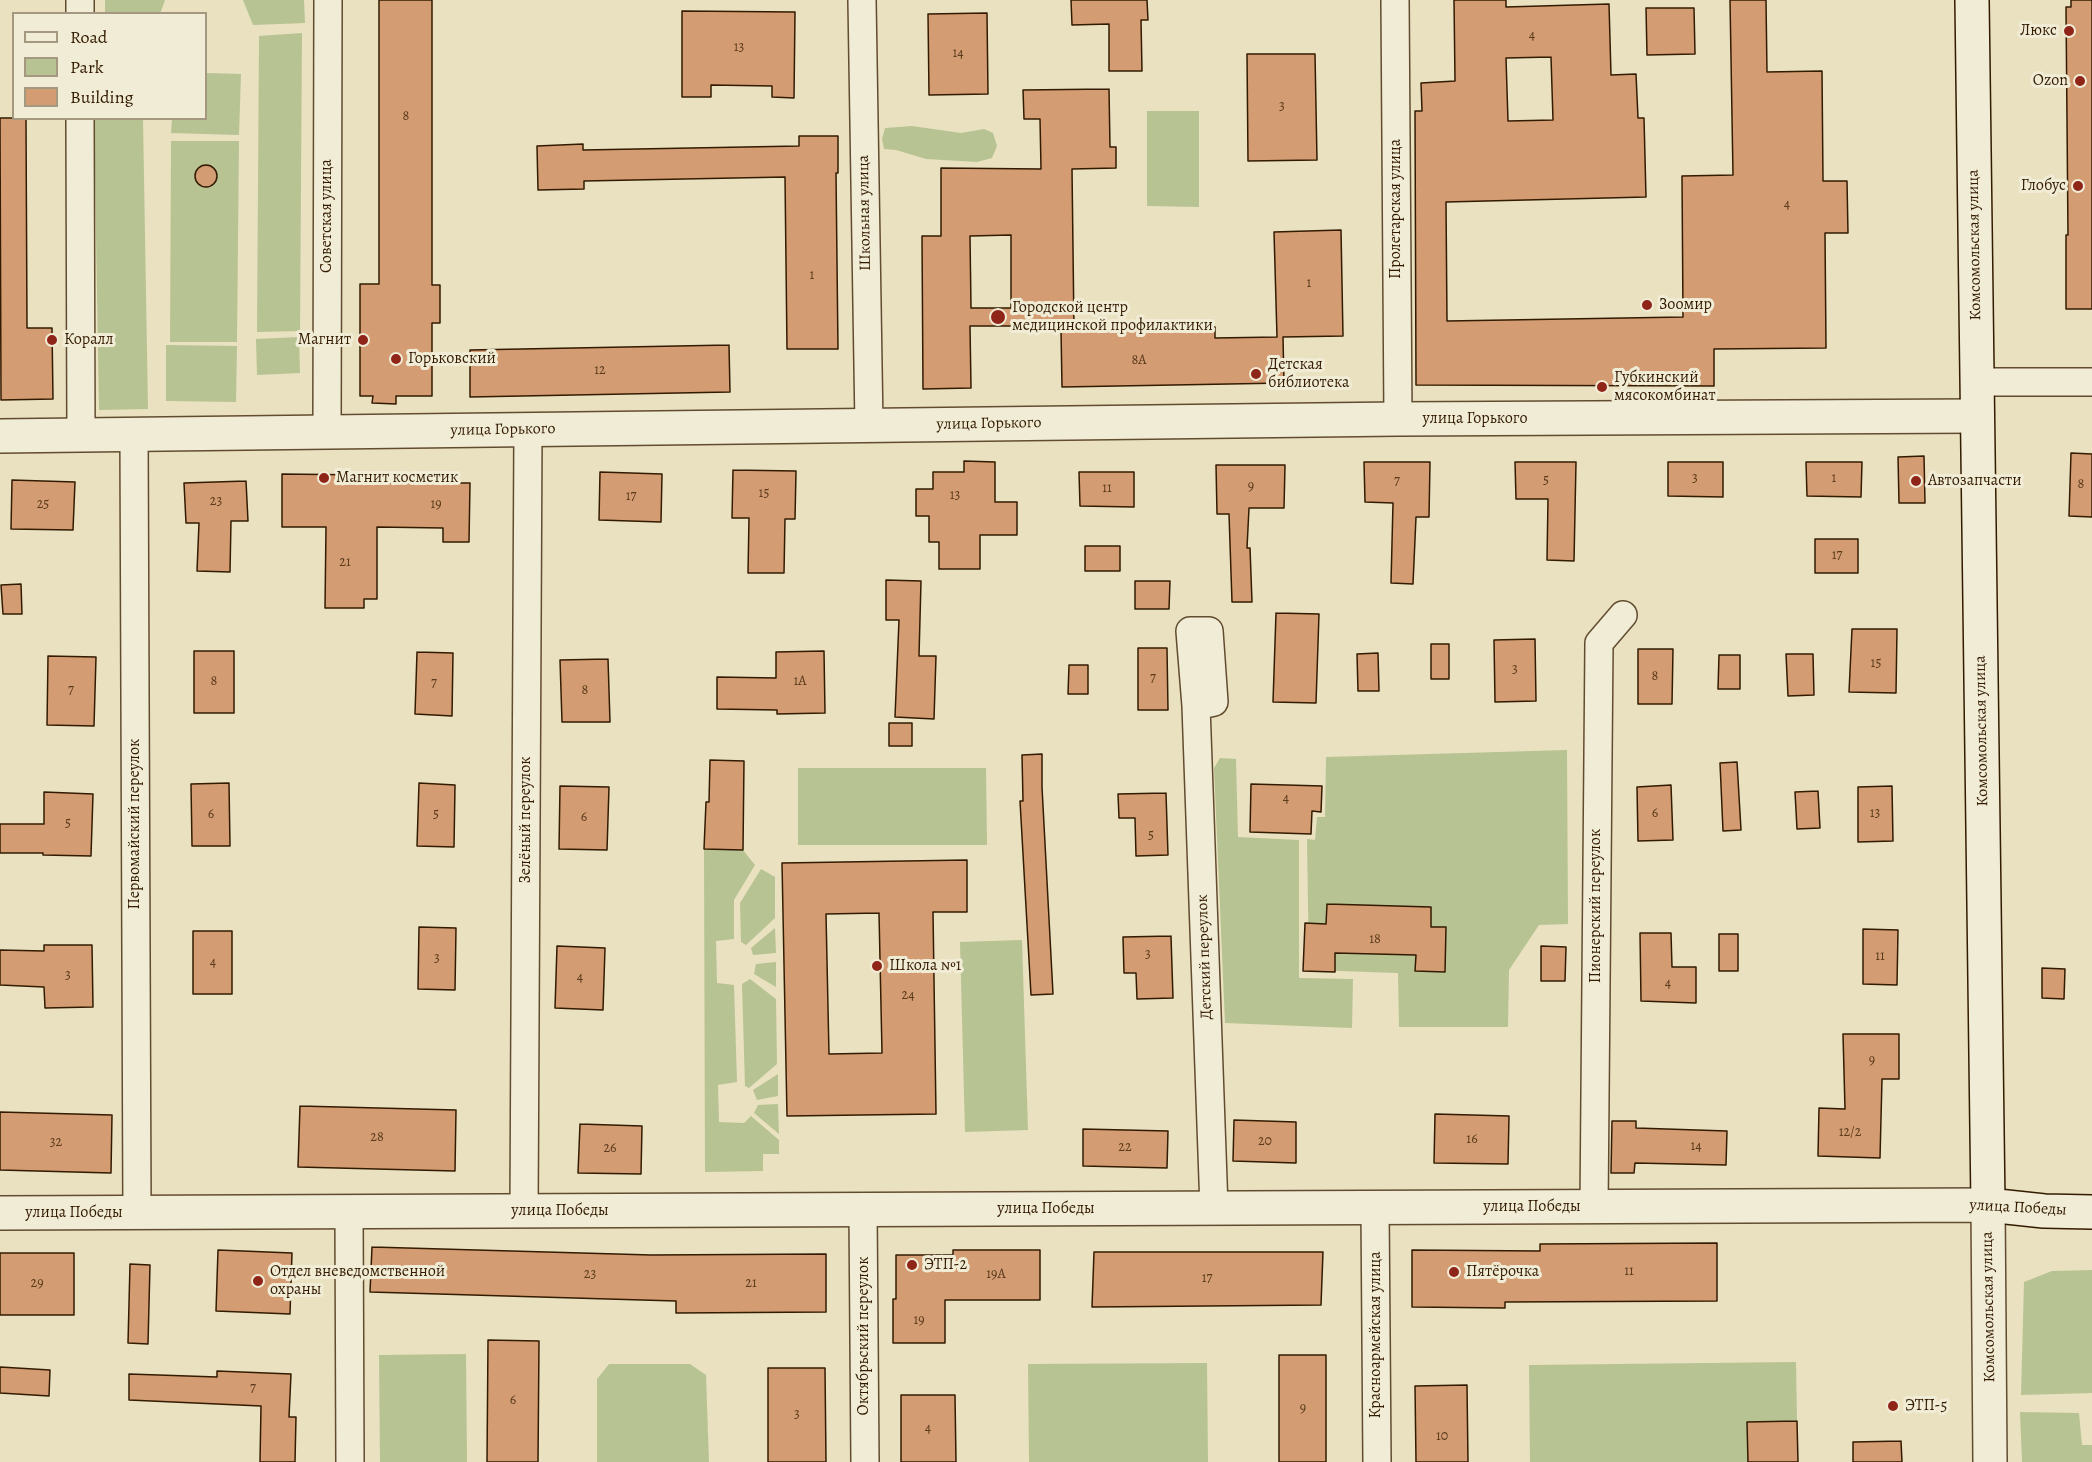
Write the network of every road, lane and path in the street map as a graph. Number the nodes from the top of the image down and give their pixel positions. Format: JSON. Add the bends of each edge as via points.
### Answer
{"nodes":[{"id":1,"x":328,"y":0,"type":"edge"},
{"id":2,"x":862,"y":0,"type":"edge"},
{"id":3,"x":1395,"y":0,"type":"edge"},
{"id":4,"x":1972,"y":0,"type":"edge"},
{"id":5,"x":80,"y":120,"type":"edge"},
{"id":6,"x":1977,"y":382,"type":"junction"},
{"id":7,"x":2092,"y":382,"type":"edge"},
{"id":8,"x":1977,"y":416,"type":"junction"},
{"id":9,"x":1398,"y":419,"type":"junction"},
{"id":10,"x":869,"y":426,"type":"junction"},
{"id":11,"x":528,"y":430,"type":"junction"},
{"id":12,"x":327,"y":432,"type":"junction"},
{"id":13,"x":81,"y":435,"type":"junction"},
{"id":14,"x":134,"y":435,"type":"junction"},
{"id":15,"x":0,"y":436,"type":"edge"},
{"id":16,"x":1623,"y":615,"type":"dead end"},
{"id":17,"x":1196,"y":706,"type":"dead end"},
{"id":18,"x":1988,"y":1205,"type":"junction"},
{"id":19,"x":1594,"y":1207,"type":"junction"},
{"id":20,"x":1214,"y":1208,"type":"junction"},
{"id":21,"x":1375,"y":1208,"type":"junction"},
{"id":22,"x":863,"y":1210,"type":"junction"},
{"id":23,"x":524,"y":1211,"type":"junction"},
{"id":24,"x":349,"y":1212,"type":"junction"},
{"id":25,"x":2092,"y":1212,"type":"edge"},
{"id":26,"x":0,"y":1213,"type":"edge"},
{"id":27,"x":137,"y":1213,"type":"junction"},
{"id":28,"x":350,"y":1462,"type":"edge"},
{"id":29,"x":866,"y":1462,"type":"edge"},
{"id":30,"x":1377,"y":1462,"type":"edge"},
{"id":31,"x":1990,"y":1462,"type":"edge"}],
"edges":[{"from":1,"to":12,"type":"street","name":"Советская улица"},
{"from":2,"to":10,"type":"street","name":"Школьная улица"},
{"from":3,"to":9,"type":"street","name":"Пролетарская улица"},
{"from":4,"to":6,"type":"street","name":"Комсомольская улица"},
{"from":5,"to":13,"type":"street"},
{"from":6,"to":7,"type":"street"},
{"from":6,"to":8,"type":"street","name":"Комсомольская улица"},
{"from":8,"to":9,"type":"street","name":"улица Горького"},
{"from":8,"to":18,"type":"street","name":"Комсомольская улица"},
{"from":9,"to":10,"type":"street","name":"улица Горького"},
{"from":10,"to":11,"type":"street","name":"улица Горького"},
{"from":11,"to":12,"type":"street","name":"улица Горького"},
{"from":11,"to":23,"type":"street","name":"Зелёный переулок"},
{"from":12,"to":14,"type":"street","name":"улица Горького"},
{"from":13,"to":14,"type":"street","name":"улица Горького"},
{"from":13,"to":15,"type":"street","name":"улица Горького"},
{"from":14,"to":27,"type":"street","name":"Первомайский переулок"},
{"from":16,"to":19,"type":"street","name":"Пионерский переулок","via":[[1599,643]]},
{"from":17,"to":20,"type":"street","name":"Детский переулок"},
{"from":18,"to":19,"type":"street","name":"улица Победы"},
{"from":18,"to":25,"type":"street","name":"улица Победы"},
{"from":18,"to":31,"type":"street","name":"Комсомольская улица"},
{"from":19,"to":21,"type":"street","name":"улица Победы"},
{"from":20,"to":21,"type":"street","name":"улица Победы"},
{"from":20,"to":22,"type":"street","name":"улица Победы"},
{"from":21,"to":30,"type":"street","name":"Красноармейская улица"},
{"from":22,"to":23,"type":"street","name":"улица Победы"},
{"from":22,"to":29,"type":"street","name":"Октябрьский переулок"},
{"from":23,"to":24,"type":"street","name":"улица Победы"},
{"from":24,"to":27,"type":"street","name":"улица Победы"},
{"from":24,"to":28,"type":"street"},
{"from":26,"to":27,"type":"street","name":"улица Победы"}]}
